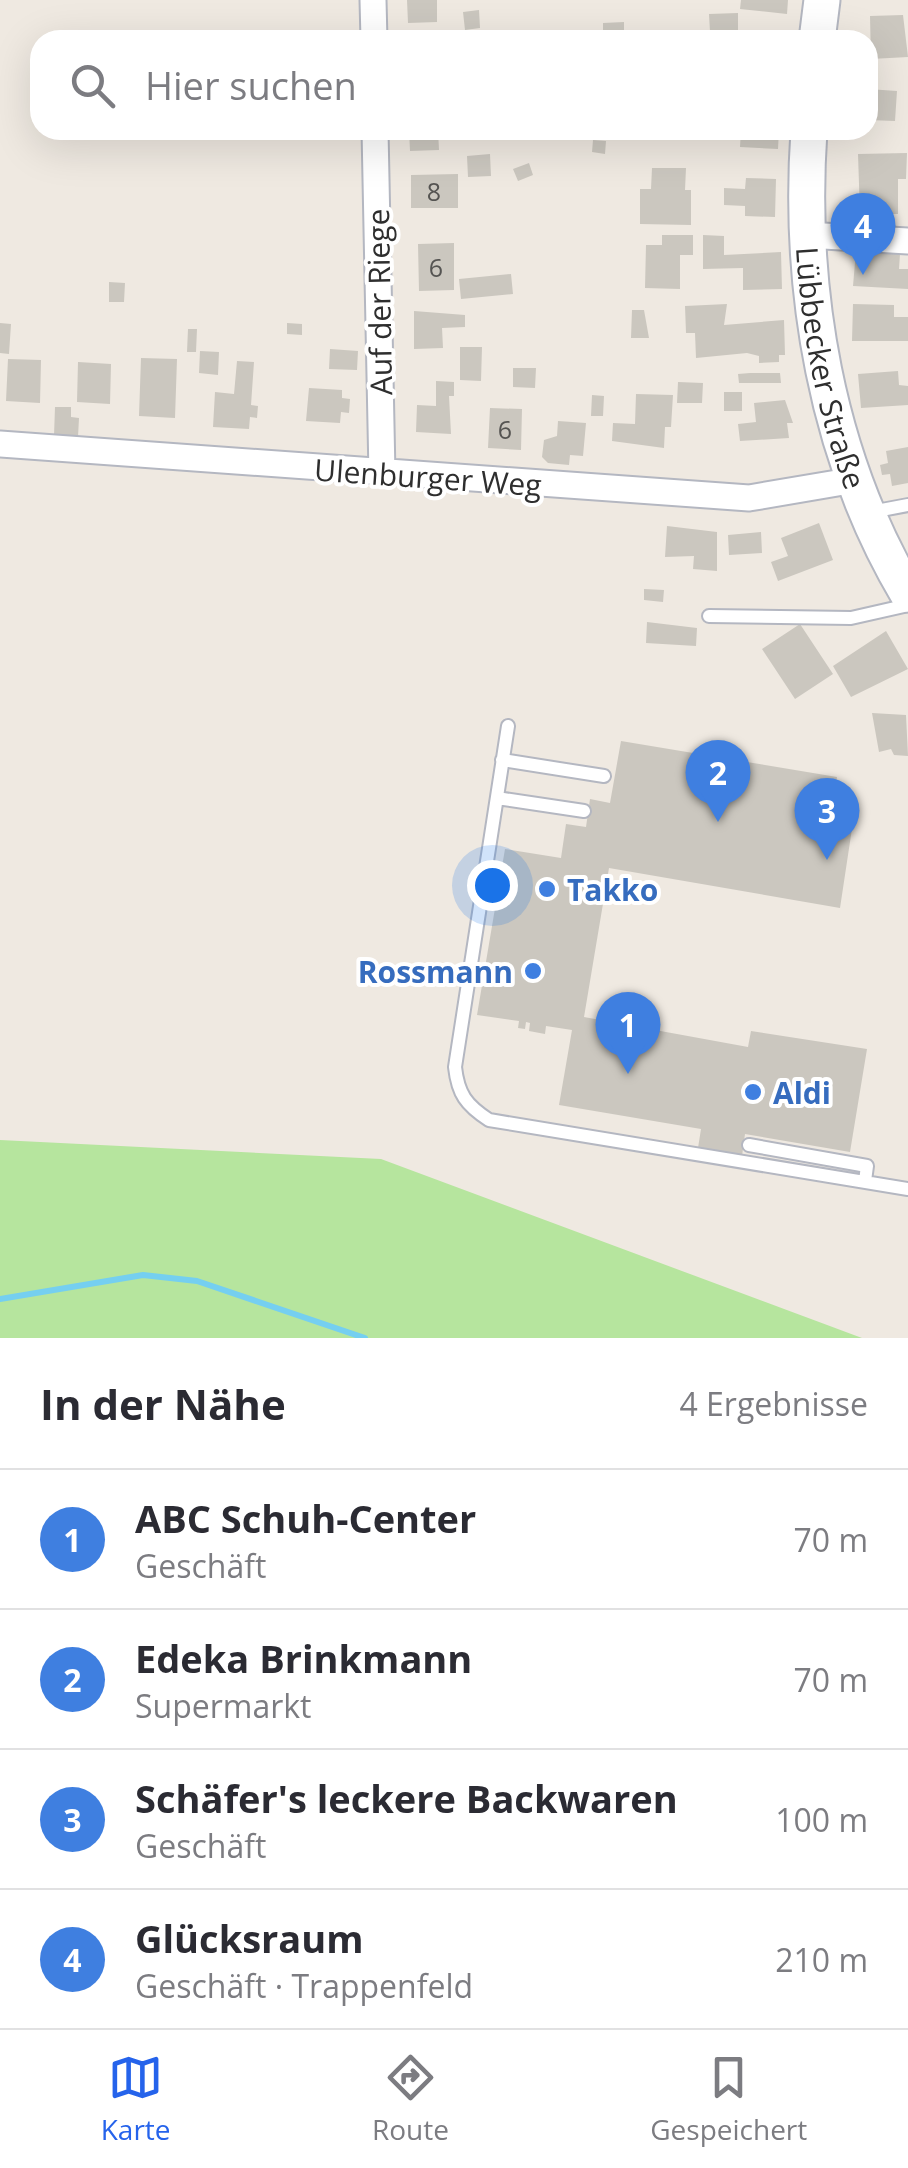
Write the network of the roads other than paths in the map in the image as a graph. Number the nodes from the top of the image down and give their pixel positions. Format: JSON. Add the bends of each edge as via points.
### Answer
{"nodes":[{"id":1,"x":374,"y":0,"type":"edge"},
{"id":2,"x":822,"y":0,"type":"edge"},
{"id":3,"x":374,"y":30,"type":"edge"},
{"id":4,"x":818,"y":30,"type":"edge"},
{"id":5,"x":376,"y":140,"type":"edge"},
{"id":6,"x":809,"y":140,"type":"edge"},
{"id":7,"x":808,"y":235,"type":"junction"},
{"id":8,"x":908,"y":241,"type":"edge"},
{"id":9,"x":0,"y":444,"type":"edge"},
{"id":10,"x":382,"y":474,"type":"junction"},
{"id":11,"x":862,"y":496,"type":"junction"},
{"id":12,"x":908,"y":505,"type":"edge"},
{"id":13,"x":908,"y":594,"type":"edge"},
{"id":14,"x":908,"y":605,"type":"edge"},
{"id":15,"x":709,"y":616,"type":"dead end"},
{"id":16,"x":508,"y":726,"type":"dead end"},
{"id":17,"x":502,"y":760,"type":"junction"},
{"id":18,"x":604,"y":776,"type":"dead end"},
{"id":19,"x":496,"y":798,"type":"junction"},
{"id":20,"x":584,"y":811,"type":"dead end"},
{"id":21,"x":750,"y":1146,"type":"dead end"},
{"id":22,"x":864,"y":1181,"type":"junction"},
{"id":23,"x":908,"y":1188,"type":"edge"}],
"edges":[{"from":1,"to":3,"type":"street"},
{"from":2,"to":4,"type":"main road"},
{"from":5,"to":10,"type":"street","name":"Auf der Riege"},
{"from":6,"to":7,"type":"main road","name":"Lübbecker Straße"},
{"from":7,"to":8,"type":"street"},
{"from":7,"to":11,"type":"main road","name":"Lübbecker Straße","via":[[821,357]]},
{"from":9,"to":10,"type":"street","name":"Ulenburger Weg"},
{"from":10,"to":11,"type":"street","name":"Ulenburger Weg","via":[[748,498]]},
{"from":11,"to":12,"type":"lane"},
{"from":11,"to":13,"type":"main road","name":"Lübbecker Straße"},
{"from":14,"to":15,"type":"lane","via":[[851,618]]},
{"from":16,"to":17,"type":"lane"},
{"from":17,"to":18,"type":"lane"},
{"from":17,"to":19,"type":"lane"},
{"from":19,"to":20,"type":"lane"},
{"from":19,"to":22,"type":"lane","via":[[455,1067],[458,1091],[471,1108],[489,1120]]},
{"from":21,"to":22,"type":"lane","via":[[867,1166]]},
{"from":22,"to":23,"type":"lane"}]}
